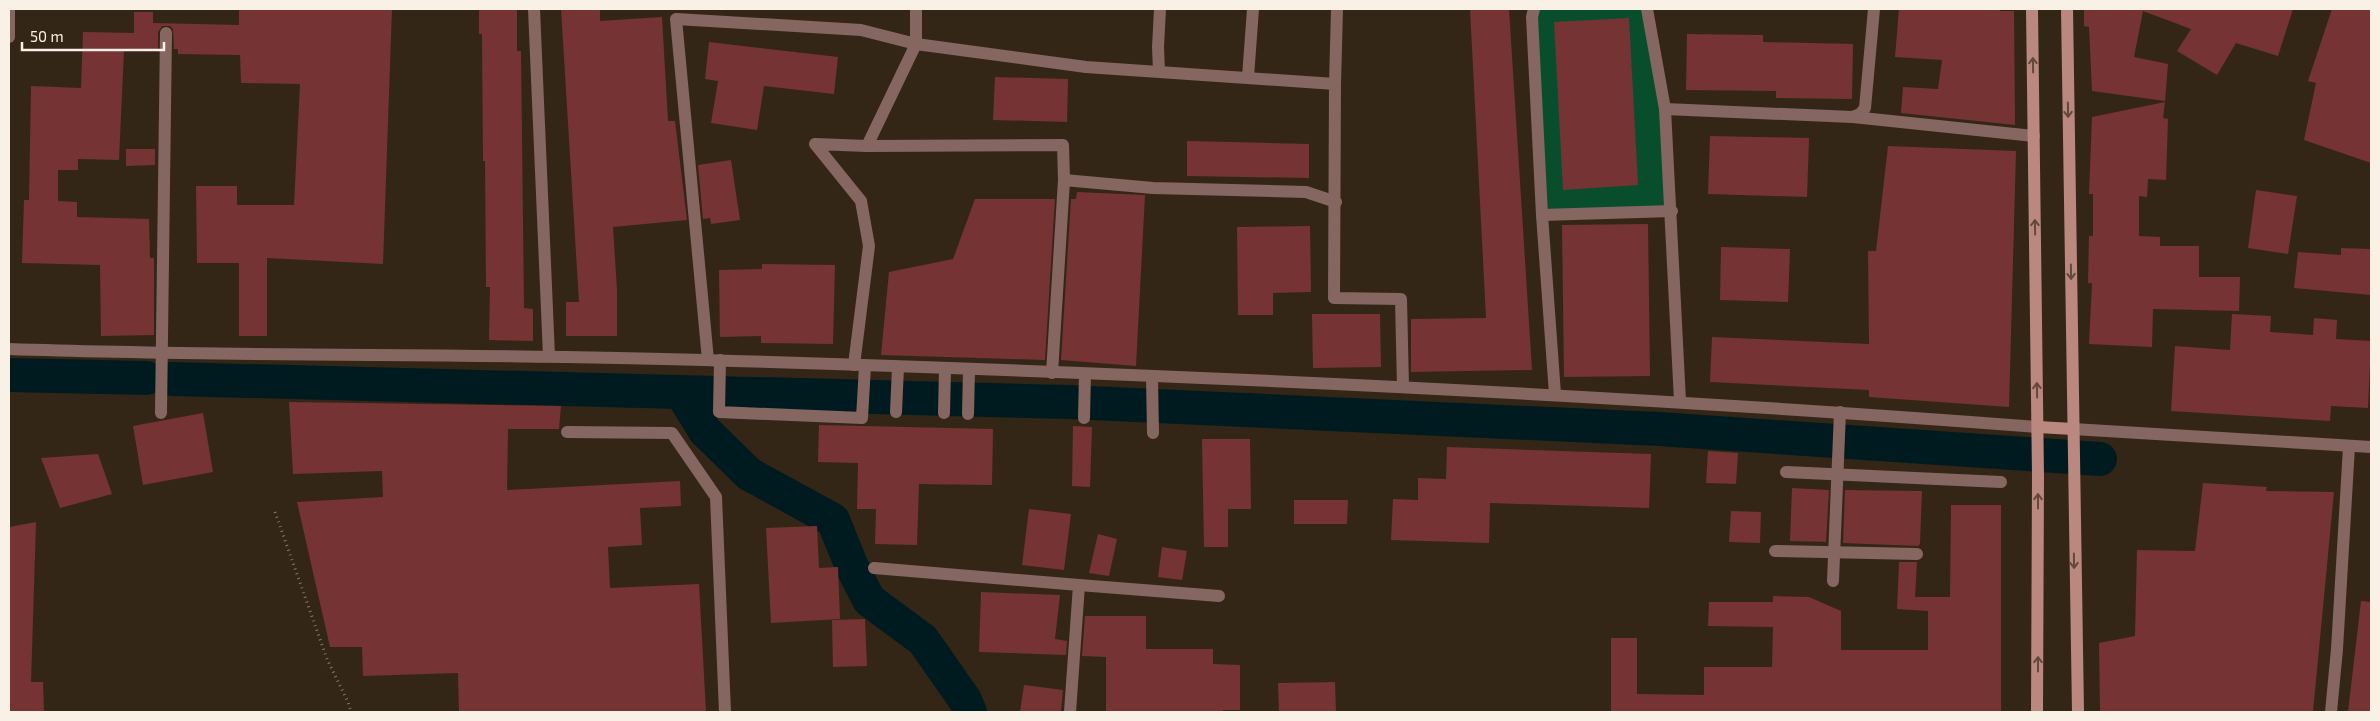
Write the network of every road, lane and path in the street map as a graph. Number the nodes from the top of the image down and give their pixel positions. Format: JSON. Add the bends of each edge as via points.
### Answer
{"nodes":[{"id":1,"x":10,"y":9,"type":"edge"},
{"id":2,"x":534,"y":9,"type":"edge"},
{"id":3,"x":916,"y":9,"type":"edge"},
{"id":4,"x":1160,"y":9,"type":"edge"},
{"id":5,"x":1253,"y":9,"type":"edge"},
{"id":6,"x":1337,"y":9,"type":"edge"},
{"id":7,"x":1534,"y":9,"type":"edge"},
{"id":8,"x":1647,"y":9,"type":"edge"},
{"id":9,"x":1874,"y":9,"type":"edge"},
{"id":10,"x":2032,"y":9,"type":"edge"},
{"id":11,"x":2067,"y":9,"type":"edge"},
{"id":12,"x":166,"y":33,"type":"dead end"},
{"id":13,"x":9,"y":37,"type":"edge"},
{"id":14,"x":916,"y":44,"type":"junction"},
{"id":15,"x":1160,"y":71,"type":"junction"},
{"id":16,"x":1248,"y":77,"type":"junction"},
{"id":17,"x":1335,"y":84,"type":"junction"},
{"id":18,"x":1665,"y":109,"type":"junction"},
{"id":19,"x":1852,"y":117,"type":"junction"},
{"id":20,"x":2034,"y":136,"type":"junction"},
{"id":21,"x":867,"y":146,"type":"junction"},
{"id":22,"x":1064,"y":180,"type":"junction"},
{"id":23,"x":1336,"y":202,"type":"junction"},
{"id":24,"x":1672,"y":211,"type":"junction"},
{"id":25,"x":1542,"y":215,"type":"junction"},
{"id":26,"x":9,"y":341,"type":"edge"},
{"id":27,"x":9,"y":349,"type":"edge"},
{"id":28,"x":164,"y":354,"type":"junction"},
{"id":29,"x":549,"y":356,"type":"junction"},
{"id":30,"x":716,"y":360,"type":"junction"},
{"id":31,"x":861,"y":366,"type":"junction"},
{"id":32,"x":898,"y":368,"type":"junction"},
{"id":33,"x":945,"y":370,"type":"junction"},
{"id":34,"x":969,"y":371,"type":"junction"},
{"id":35,"x":1052,"y":373,"type":"junction"},
{"id":36,"x":1085,"y":374,"type":"junction"},
{"id":37,"x":1152,"y":377,"type":"junction"},
{"id":38,"x":1403,"y":388,"type":"junction"},
{"id":39,"x":1555,"y":394,"type":"junction"},
{"id":40,"x":1680,"y":401,"type":"junction"},
{"id":41,"x":896,"y":412,"type":"dead end"},
{"id":42,"x":161,"y":413,"type":"dead end"},
{"id":43,"x":944,"y":413,"type":"dead end"},
{"id":44,"x":968,"y":414,"type":"dead end"},
{"id":45,"x":1084,"y":418,"type":"dead end"},
{"id":46,"x":1840,"y":418,"type":"junction"},
{"id":47,"x":2073,"y":429,"type":"junction"},
{"id":48,"x":568,"y":432,"type":"dead end"},
{"id":49,"x":1153,"y":433,"type":"dead end"},
{"id":50,"x":2038,"y":433,"type":"junction"},
{"id":51,"x":2349,"y":447,"type":"junction"},
{"id":52,"x":2371,"y":447,"type":"edge"},
{"id":53,"x":1786,"y":472,"type":"dead end"},
{"id":54,"x":1837,"y":476,"type":"junction"},
{"id":55,"x":2001,"y":482,"type":"dead end"},
{"id":56,"x":275,"y":512,"type":"dead end"},
{"id":57,"x":1775,"y":551,"type":"dead end"},
{"id":58,"x":1834,"y":553,"type":"junction"},
{"id":59,"x":1917,"y":554,"type":"dead end"},
{"id":60,"x":874,"y":568,"type":"dead end"},
{"id":61,"x":1832,"y":582,"type":"dead end"},
{"id":62,"x":1079,"y":585,"type":"junction"},
{"id":63,"x":1219,"y":596,"type":"dead end"},
{"id":64,"x":351,"y":712,"type":"edge"},
{"id":65,"x":725,"y":712,"type":"edge"},
{"id":66,"x":1070,"y":712,"type":"edge"},
{"id":67,"x":2037,"y":712,"type":"edge"},
{"id":68,"x":2078,"y":712,"type":"edge"},
{"id":69,"x":2331,"y":712,"type":"edge"}],
"edges":[{"from":1,"to":13,"type":"street"},
{"from":2,"to":29,"type":"street"},
{"from":3,"to":14,"type":"street"},
{"from":4,"to":15,"type":"street"},
{"from":5,"to":16,"type":"street"},
{"from":6,"to":17,"type":"street"},
{"from":7,"to":25,"type":"street"},
{"from":8,"to":18,"type":"street"},
{"from":9,"to":19,"type":"street","via":[[1865,108]]},
{"from":20,"to":10,"type":"main road","one_way":true},
{"from":11,"to":47,"type":"main road","one_way":true},
{"from":12,"to":28,"type":"street"},
{"from":14,"to":15,"type":"street","via":[[1086,67]]},
{"from":14,"to":21,"type":"street"},
{"from":14,"to":30,"type":"street","via":[[861,30],[676,19]]},
{"from":15,"to":16,"type":"street"},
{"from":16,"to":17,"type":"street"},
{"from":17,"to":23,"type":"street"},
{"from":18,"to":19,"type":"street"},
{"from":18,"to":24,"type":"street"},
{"from":19,"to":20,"type":"street"},
{"from":50,"to":20,"type":"main road","one_way":true},
{"from":21,"to":22,"type":"street","via":[[1063,145]]},
{"from":21,"to":31,"type":"street","via":[[815,144],[861,201],[869,246]]},
{"from":22,"to":23,"type":"street","via":[[1153,188],[1306,192]]},
{"from":22,"to":35,"type":"street"},
{"from":23,"to":38,"type":"street","via":[[1334,298],[1401,299]]},
{"from":24,"to":25,"type":"street"},
{"from":24,"to":40,"type":"street"},
{"from":25,"to":39,"type":"street"},
{"from":26,"to":27,"type":"street"},
{"from":27,"to":28,"type":"street"},
{"from":28,"to":29,"type":"street"},
{"from":28,"to":42,"type":"street"},
{"from":29,"to":30,"type":"street"},
{"from":30,"to":31,"type":"street"},
{"from":30,"to":31,"type":"street","via":[[719,412],[862,418]]},
{"from":31,"to":32,"type":"street"},
{"from":32,"to":33,"type":"street"},
{"from":32,"to":41,"type":"street"},
{"from":33,"to":34,"type":"street"},
{"from":33,"to":43,"type":"street"},
{"from":34,"to":35,"type":"street"},
{"from":34,"to":44,"type":"street"},
{"from":35,"to":36,"type":"street"},
{"from":36,"to":37,"type":"street"},
{"from":36,"to":45,"type":"street"},
{"from":37,"to":38,"type":"street"},
{"from":37,"to":49,"type":"street"},
{"from":38,"to":39,"type":"street"},
{"from":39,"to":40,"type":"street"},
{"from":40,"to":46,"type":"street"},
{"from":46,"to":50,"type":"street"},
{"from":46,"to":54,"type":"street"},
{"from":47,"to":50,"type":"main road"},
{"from":47,"to":51,"type":"street"},
{"from":47,"to":68,"type":"main road","one_way":true},
{"from":48,"to":65,"type":"street","via":[[672,433],[716,497]]},
{"from":67,"to":50,"type":"main road","one_way":true},
{"from":51,"to":52,"type":"street"},
{"from":51,"to":69,"type":"street"},
{"from":53,"to":54,"type":"street"},
{"from":54,"to":55,"type":"street"},
{"from":54,"to":58,"type":"street"},
{"from":56,"to":64,"type":"path","via":[[327,659]]},
{"from":57,"to":58,"type":"street"},
{"from":58,"to":59,"type":"street"},
{"from":58,"to":61,"type":"street"},
{"from":60,"to":62,"type":"street"},
{"from":62,"to":63,"type":"street"},
{"from":62,"to":66,"type":"street"}]}
